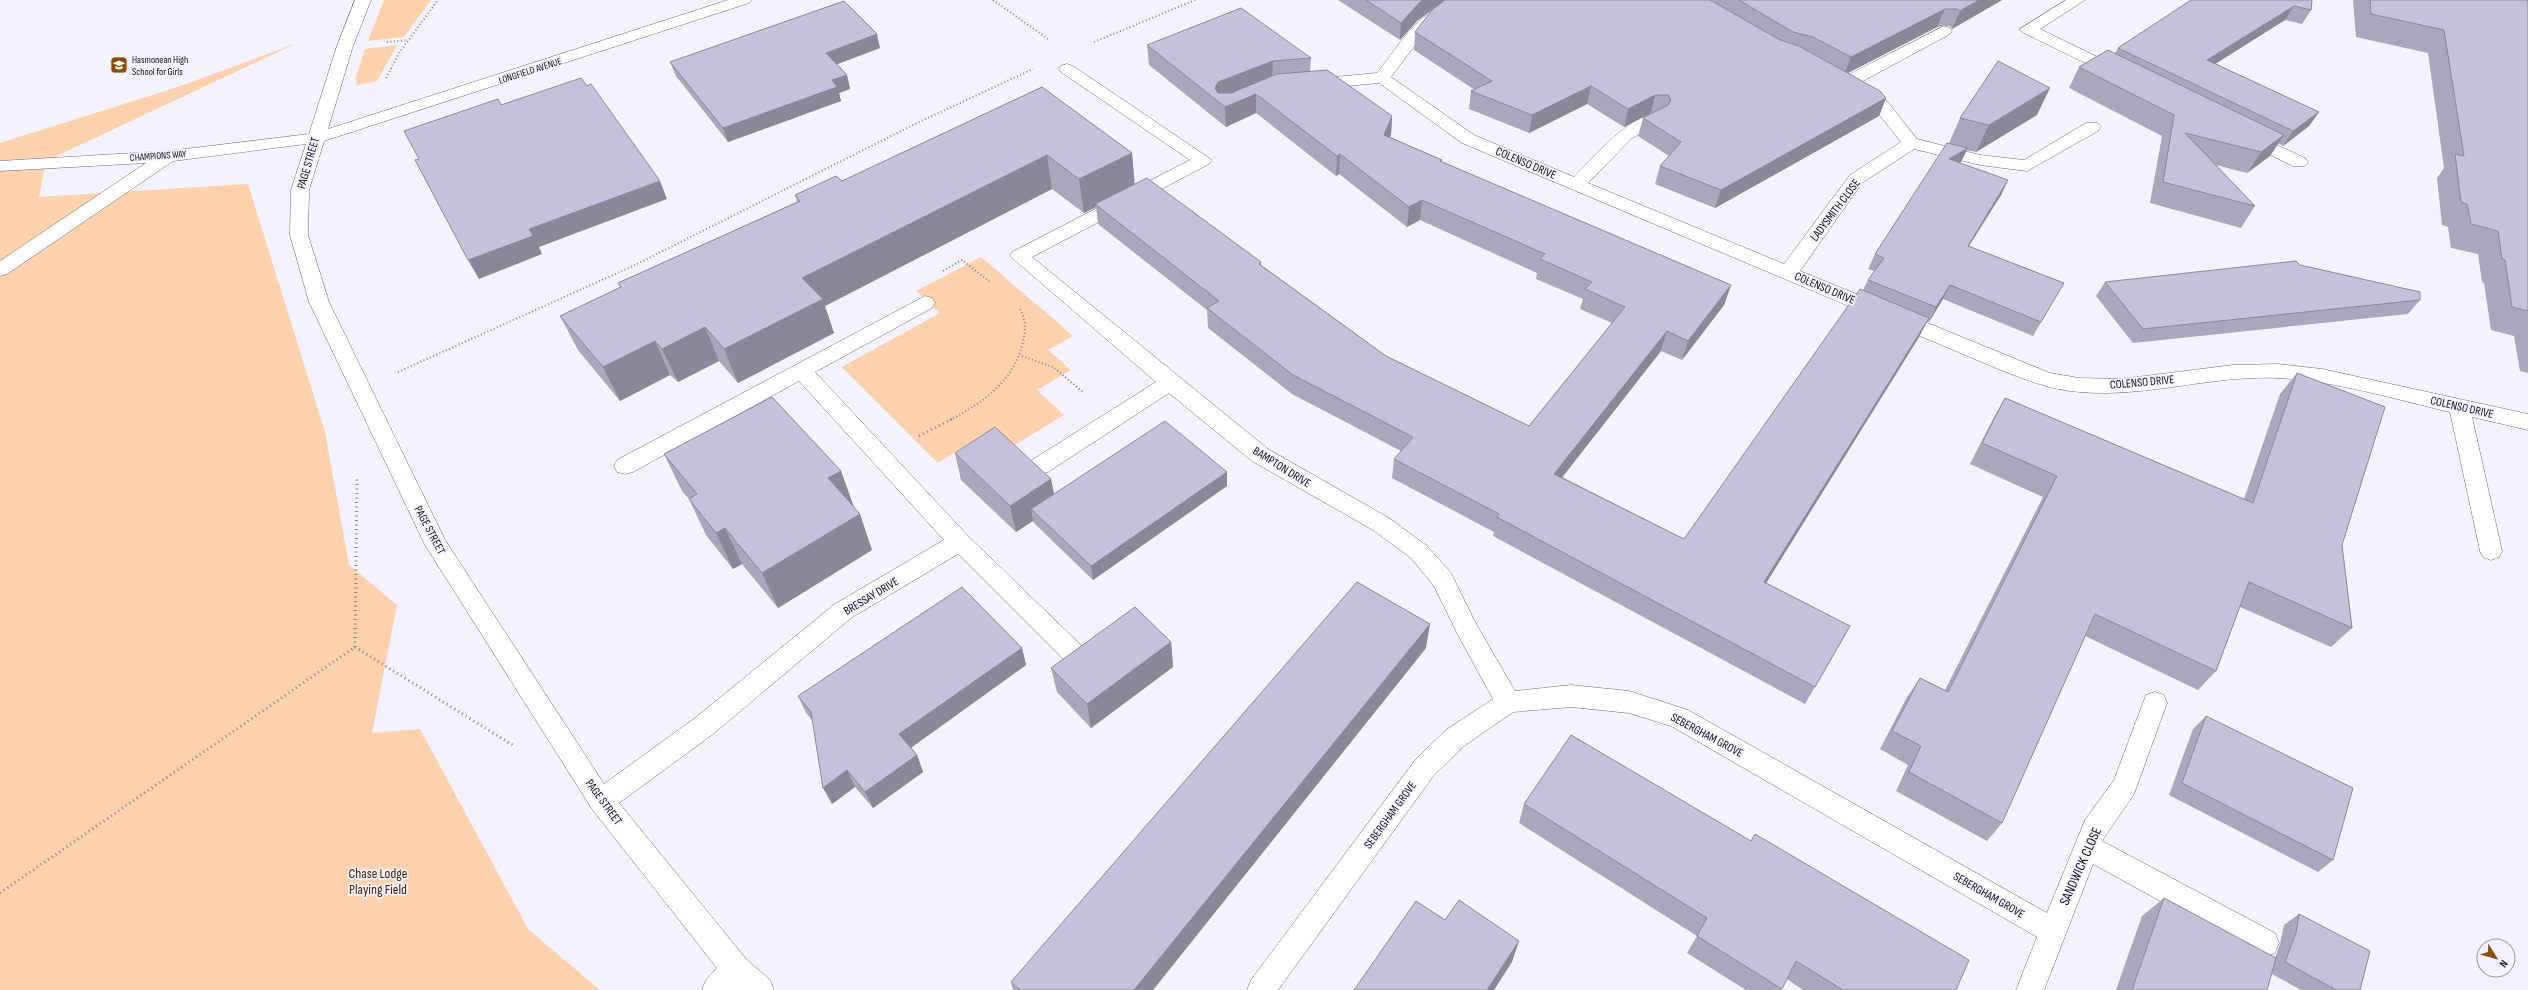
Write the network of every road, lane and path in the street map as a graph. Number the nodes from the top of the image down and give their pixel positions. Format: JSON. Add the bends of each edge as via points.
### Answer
{"nodes":[{"id":1,"x":363,"y":0,"type":"edge"},
{"id":2,"x":438,"y":0,"type":"edge"},
{"id":3,"x":744,"y":0,"type":"edge"},
{"id":4,"x":993,"y":0,"type":"edge"},
{"id":5,"x":1195,"y":0,"type":"edge"},
{"id":6,"x":1464,"y":0,"type":"edge"},
{"id":7,"x":2077,"y":0,"type":"edge"},
{"id":8,"x":1944,"y":32,"type":"dead end"},
{"id":9,"x":1049,"y":40,"type":"dead end"},
{"id":10,"x":1089,"y":44,"type":"dead end"},
{"id":11,"x":1038,"y":67,"type":"dead end"},
{"id":12,"x":1067,"y":69,"type":"dead end"},
{"id":13,"x":1819,"y":70,"type":"edge"},
{"id":14,"x":1382,"y":78,"type":"junction"},
{"id":15,"x":2135,"y":81,"type":"edge"},
{"id":16,"x":1844,"y":84,"type":"junction"},
{"id":17,"x":1296,"y":85,"type":"edge"},
{"id":18,"x":1656,"y":118,"type":"edge"},
{"id":19,"x":370,"y":122,"type":"junction"},
{"id":20,"x":2092,"y":127,"type":"dead end"},
{"id":21,"x":2235,"y":130,"type":"edge"},
{"id":22,"x":316,"y":138,"type":"junction"},
{"id":23,"x":1911,"y":143,"type":"junction"},
{"id":24,"x":168,"y":156,"type":"junction"},
{"id":25,"x":2299,"y":162,"type":"dead end"},
{"id":26,"x":0,"y":166,"type":"edge"},
{"id":27,"x":1577,"y":184,"type":"junction"},
{"id":28,"x":0,"y":270,"type":"edge"},
{"id":29,"x":1788,"y":273,"type":"junction"},
{"id":30,"x":925,"y":303,"type":"dead end"},
{"id":31,"x":1022,"y":356,"type":"dead end"},
{"id":32,"x":801,"y":370,"type":"junction"},
{"id":33,"x":1170,"y":383,"type":"junction"},
{"id":34,"x":359,"y":389,"type":"junction"},
{"id":35,"x":2459,"y":406,"type":"junction"},
{"id":36,"x":1114,"y":419,"type":"junction"},
{"id":37,"x":2528,"y":422,"type":"edge"},
{"id":38,"x":625,"y":466,"type":"dead end"},
{"id":39,"x":1040,"y":466,"type":"dead end"},
{"id":40,"x":358,"y":475,"type":"dead end"},
{"id":41,"x":960,"y":542,"type":"junction"},
{"id":42,"x":2491,"y":551,"type":"dead end"},
{"id":43,"x":355,"y":647,"type":"junction"},
{"id":44,"x":1081,"y":661,"type":"edge"},
{"id":45,"x":1508,"y":702,"type":"junction"},
{"id":46,"x":2155,"y":703,"type":"dead end"},
{"id":47,"x":521,"y":751,"type":"dead end"},
{"id":48,"x":601,"y":801,"type":"junction"},
{"id":49,"x":2087,"y":847,"type":"junction"},
{"id":50,"x":0,"y":893,"type":"edge"},
{"id":51,"x":2052,"y":931,"type":"junction"},
{"id":52,"x":2265,"y":943,"type":"dead end"},
{"id":53,"x":736,"y":969,"type":"junction"},
{"id":54,"x":716,"y":990,"type":"edge"},
{"id":55,"x":760,"y":990,"type":"edge"},
{"id":56,"x":1262,"y":990,"type":"edge"},
{"id":57,"x":2030,"y":990,"type":"edge"}],
"edges":[{"from":1,"to":22,"type":"street","name":"PAGE STREET","via":[[345,46]]},
{"from":2,"to":19,"type":"path","via":[[399,53],[385,79]]},
{"from":3,"to":19,"type":"street","name":"LONGFIELD AVENUE"},
{"from":4,"to":9,"type":"path"},
{"from":5,"to":10,"type":"path"},
{"from":6,"to":14,"type":"street","via":[[1440,10],[1423,24]]},
{"from":7,"to":15,"type":"street","via":[[2028,29]]},
{"from":8,"to":16,"type":"street"},
{"from":11,"to":34,"type":"path","via":[[915,124],[633,266]]},
{"from":12,"to":33,"type":"street","name":"BAMPTON DRIVE","via":[[1203,160],[1019,256]]},
{"from":13,"to":16,"type":"street"},
{"from":14,"to":17,"type":"street"},
{"from":14,"to":27,"type":"street","name":"COLENSO DRIVE","via":[[1468,139]]},
{"from":16,"to":23,"type":"street","via":[[1880,104]]},
{"from":18,"to":27,"type":"street","via":[[1626,134]]},
{"from":19,"to":22,"type":"street","name":"LONGFIELD AVENUE"},
{"from":20,"to":23,"type":"street","via":[[2027,166],[1980,160]]},
{"from":21,"to":25,"type":"street"},
{"from":22,"to":24,"type":"street","name":"CHAMPIONS WAY"},
{"from":22,"to":34,"type":"street","name":"PAGE STREET","via":[[300,190],[299,235],[319,302]]},
{"from":23,"to":29,"type":"street","name":"LADYSMITH CLOSE","via":[[1856,179]]},
{"from":24,"to":26,"type":"street","name":"CHAMPIONS WAY"},
{"from":24,"to":28,"type":"street"},
{"from":27,"to":29,"type":"street","name":"COLENSO DRIVE"},
{"from":29,"to":35,"type":"street","name":"COLENSO DRIVE","via":[[2047,380],[2079,385],[2122,386],[2233,372],[2278,371],[2322,376]]},
{"from":30,"to":32,"type":"street"},
{"from":31,"to":36,"type":"path","via":[[1053,367]]},
{"from":32,"to":38,"type":"street"},
{"from":32,"to":41,"type":"street"},
{"from":33,"to":36,"type":"street"},
{"from":33,"to":45,"type":"street","name":"BAMPTON DRIVE","via":[[1260,455],[1381,524],[1419,552],[1443,580],[1466,628]]},
{"from":34,"to":48,"type":"street","name":"PAGE STREET","via":[[436,545]]},
{"from":35,"to":37,"type":"street","name":"COLENSO DRIVE"},
{"from":35,"to":42,"type":"street"},
{"from":36,"to":39,"type":"street"},
{"from":40,"to":43,"type":"path"},
{"from":41,"to":44,"type":"street"},
{"from":41,"to":48,"type":"street","name":"BRESSAY DRIVE","via":[[843,611],[704,726]]},
{"from":43,"to":47,"type":"path"},
{"from":43,"to":50,"type":"path"},
{"from":45,"to":51,"type":"street","name":"SEBERGHAM GROVE","via":[[1572,696],[1628,702],[1679,718]]},
{"from":45,"to":56,"type":"street","name":"SEBERGHAM GROVE","via":[[1455,738],[1425,767]]},
{"from":46,"to":49,"type":"street","name":"SANDWICK CLOSE","via":[[2125,786],[2094,829]]},
{"from":48,"to":53,"type":"street","name":"PAGE STREET"},
{"from":49,"to":51,"type":"street","name":"SANDWICK CLOSE"},
{"from":49,"to":52,"type":"street"},
{"from":51,"to":57,"type":"street","name":"SANDWICK CLOSE"},
{"from":53,"to":54,"type":"street"},
{"from":53,"to":55,"type":"street","name":"PAGE STREET"}]}
